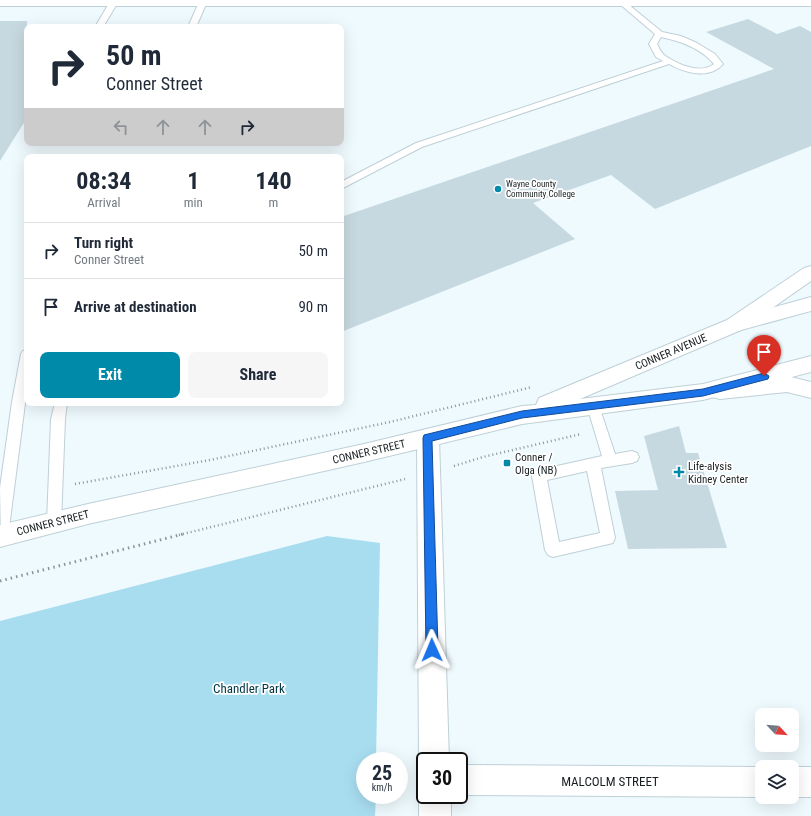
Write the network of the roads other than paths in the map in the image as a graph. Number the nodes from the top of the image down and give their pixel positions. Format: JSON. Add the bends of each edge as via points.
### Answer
{"nodes":[{"id":1,"x":246,"y":1,"type":"edge"},
{"id":2,"x":621,"y":1,"type":"edge"},
{"id":3,"x":0,"y":2,"type":"edge"},
{"id":4,"x":114,"y":2,"type":"junction"},
{"id":5,"x":202,"y":2,"type":"junction"},
{"id":6,"x":811,"y":2,"type":"edge"},
{"id":7,"x":101,"y":24,"type":"edge"},
{"id":8,"x":193,"y":24,"type":"edge"},
{"id":9,"x":659,"y":34,"type":"junction"},
{"id":10,"x":670,"y":61,"type":"junction"},
{"id":11,"x":344,"y":184,"type":"edge"},
{"id":12,"x":811,"y":272,"type":"edge"},
{"id":13,"x":811,"y":304,"type":"edge"},
{"id":14,"x":734,"y":325,"type":"junction"},
{"id":15,"x":811,"y":364,"type":"edge"},
{"id":16,"x":24,"y":370,"type":"edge"},
{"id":17,"x":811,"y":390,"type":"edge"},
{"id":18,"x":703,"y":392,"type":"junction"},
{"id":19,"x":60,"y":406,"type":"edge"},
{"id":20,"x":594,"y":406,"type":"junction"},
{"id":21,"x":522,"y":415,"type":"junction"},
{"id":22,"x":428,"y":438,"type":"junction"},
{"id":23,"x":632,"y":457,"type":"dead end"},
{"id":24,"x":610,"y":460,"type":"junction"},
{"id":25,"x":593,"y":464,"type":"junction"},
{"id":26,"x":54,"y":522,"type":"junction"},
{"id":27,"x":1,"y":536,"type":"edge"},
{"id":28,"x":434,"y":752,"type":"edge"},
{"id":29,"x":468,"y":780,"type":"edge"},
{"id":30,"x":755,"y":782,"type":"edge"},
{"id":31,"x":799,"y":782,"type":"edge"},
{"id":32,"x":811,"y":782,"type":"edge"},
{"id":33,"x":435,"y":804,"type":"edge"},
{"id":34,"x":435,"y":816,"type":"edge"}],
"edges":[{"from":1,"to":2,"type":"main road"},
{"from":1,"to":5,"type":"main road"},
{"from":2,"to":6,"type":"main road"},
{"from":2,"to":9,"type":"lane"},
{"from":3,"to":4,"type":"main road"},
{"from":4,"to":5,"type":"main road"},
{"from":4,"to":7,"type":"lane"},
{"from":5,"to":8,"type":"lane"},
{"from":9,"to":10,"type":"lane","via":[[653,44],[660,55]]},
{"from":9,"to":10,"type":"lane","via":[[694,45],[712,56],[719,64],[706,71],[694,71]]},
{"from":10,"to":11,"type":"lane","via":[[419,145]]},
{"from":12,"to":14,"type":"main road","name":"CONNER AVENUE"},
{"from":13,"to":14,"type":"main road"},
{"from":14,"to":21,"type":"main road","name":"CONNER AVENUE"},
{"from":15,"to":18,"type":"main road","name":"CONNER STREET"},
{"from":16,"to":27,"type":"lane"},
{"from":17,"to":18,"type":"main road","via":[[786,384]]},
{"from":18,"to":20,"type":"main road","name":"CONNER STREET"},
{"from":19,"to":26,"type":"lane"},
{"from":20,"to":21,"type":"main road","name":"CONNER STREET"},
{"from":20,"to":24,"type":"lane"},
{"from":21,"to":22,"type":"main road","name":"CONNER STREET"},
{"from":22,"to":26,"type":"main road","name":"CONNER STREET"},
{"from":22,"to":28,"type":"main road"},
{"from":23,"to":24,"type":"lane"},
{"from":24,"to":25,"type":"lane"},
{"from":25,"to":25,"type":"lane","via":[[539,476],[554,550],[608,538]]},
{"from":26,"to":27,"type":"main road","name":"CONNER STREET"},
{"from":29,"to":30,"type":"main road","name":"MALCOLM STREET"},
{"from":31,"to":32,"type":"main road"},
{"from":33,"to":34,"type":"main road"}]}
